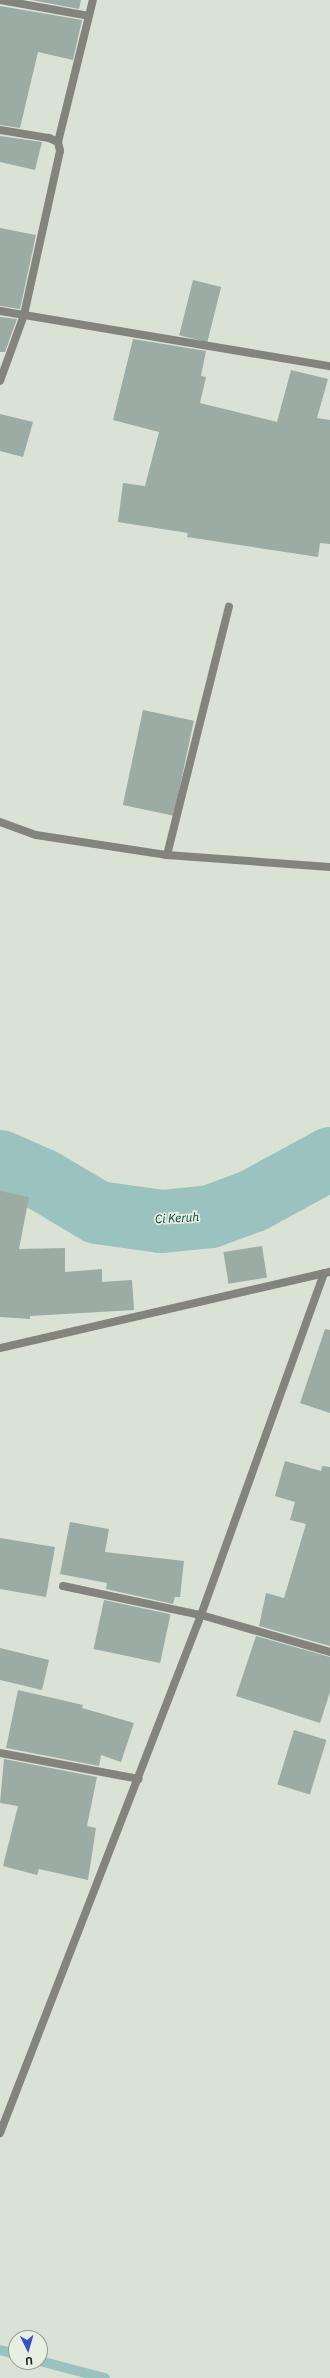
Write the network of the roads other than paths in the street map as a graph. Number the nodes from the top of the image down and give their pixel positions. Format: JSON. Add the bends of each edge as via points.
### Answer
{"nodes":[{"id":1,"x":0,"y":0,"type":"edge"},
{"id":2,"x":93,"y":0,"type":"edge"},
{"id":3,"x":89,"y":16,"type":"junction"},
{"id":4,"x":0,"y":130,"type":"edge"},
{"id":5,"x":58,"y":142,"type":"junction"},
{"id":6,"x":0,"y":311,"type":"edge"},
{"id":7,"x":24,"y":315,"type":"junction"},
{"id":8,"x":330,"y":366,"type":"edge"},
{"id":9,"x":0,"y":381,"type":"edge"},
{"id":10,"x":228,"y":607,"type":"dead end"},
{"id":11,"x":0,"y":822,"type":"edge"},
{"id":12,"x":167,"y":855,"type":"junction"},
{"id":13,"x":330,"y":867,"type":"edge"},
{"id":14,"x":327,"y":1273,"type":"edge"},
{"id":15,"x":0,"y":1348,"type":"edge"},
{"id":16,"x":63,"y":1586,"type":"dead end"},
{"id":17,"x":202,"y":1615,"type":"junction"},
{"id":18,"x":330,"y":1652,"type":"edge"},
{"id":19,"x":0,"y":1753,"type":"edge"},
{"id":20,"x":139,"y":1779,"type":"junction"},
{"id":21,"x":0,"y":2133,"type":"edge"}],
"edges":[{"from":1,"to":3,"type":"street"},
{"from":2,"to":3,"type":"street"},
{"from":3,"to":5,"type":"street"},
{"from":4,"to":5,"type":"street"},
{"from":5,"to":7,"type":"street","via":[[59,160]]},
{"from":6,"to":7,"type":"street"},
{"from":7,"to":8,"type":"street"},
{"from":7,"to":9,"type":"street"},
{"from":10,"to":12,"type":"street"},
{"from":11,"to":12,"type":"street","via":[[36,835]]},
{"from":12,"to":13,"type":"street"},
{"from":14,"to":15,"type":"street"},
{"from":14,"to":17,"type":"street"},
{"from":16,"to":17,"type":"street"},
{"from":17,"to":18,"type":"street"},
{"from":17,"to":20,"type":"street"},
{"from":19,"to":20,"type":"street"},
{"from":20,"to":21,"type":"street"}]}
